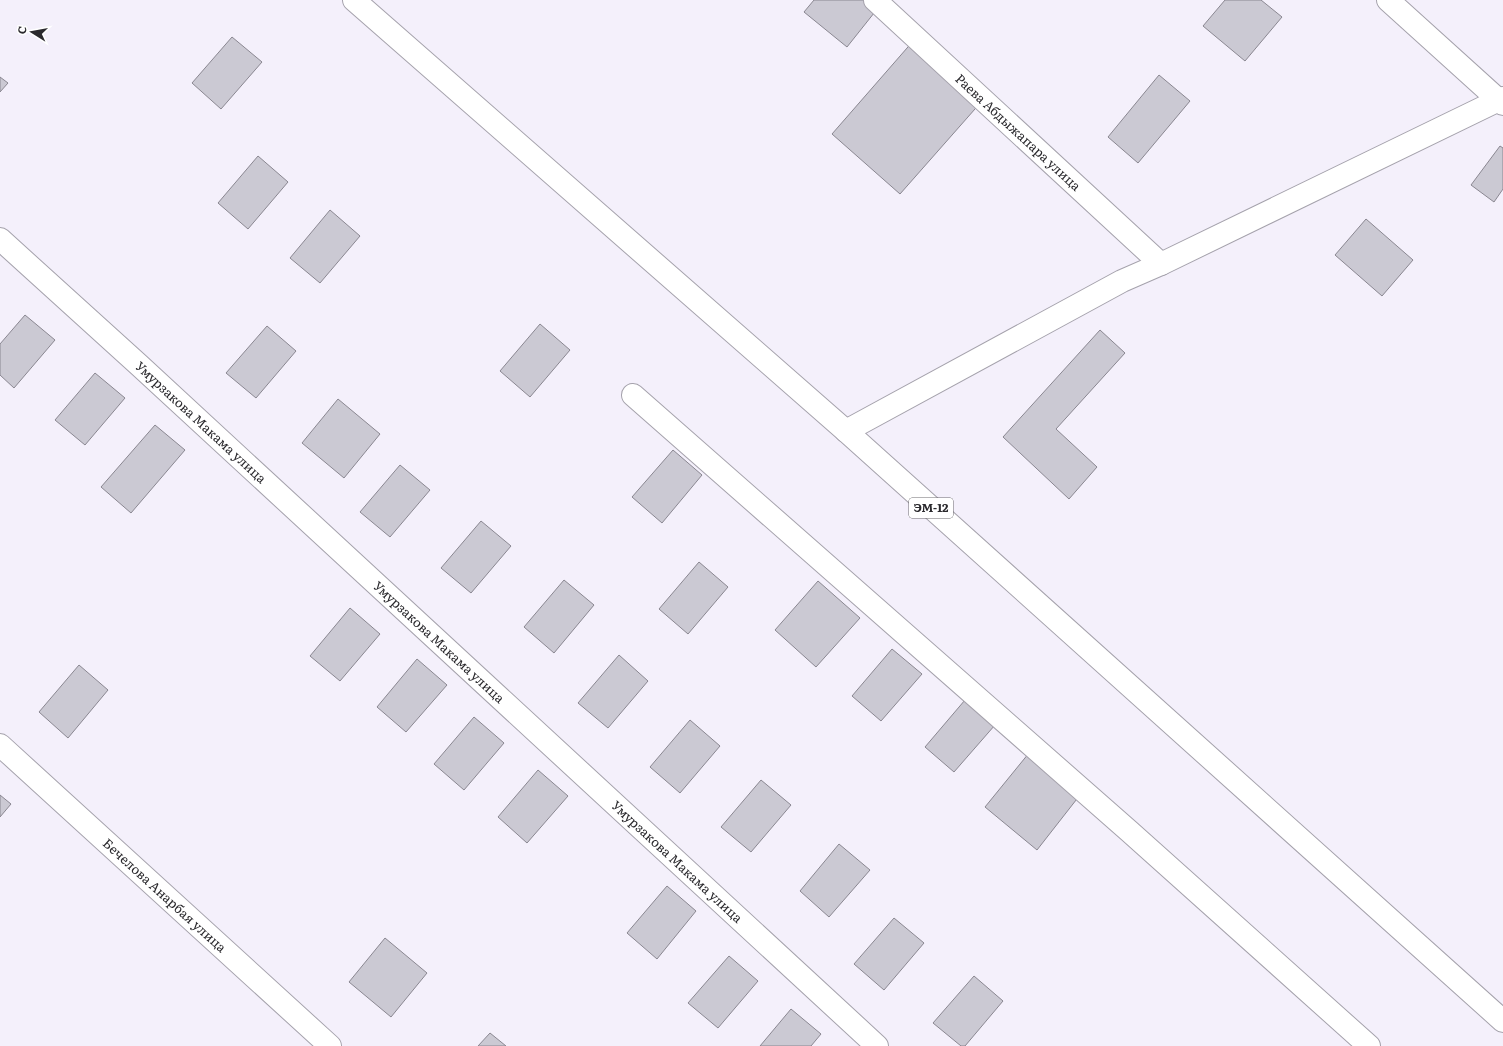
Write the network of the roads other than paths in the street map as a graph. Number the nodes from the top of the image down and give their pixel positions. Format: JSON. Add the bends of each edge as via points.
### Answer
{"nodes":[{"id":1,"x":354,"y":0,"type":"edge"},
{"id":2,"x":875,"y":0,"type":"edge"},
{"id":3,"x":1388,"y":0,"type":"edge"},
{"id":4,"x":1501,"y":101,"type":"edge"},
{"id":5,"x":0,"y":239,"type":"edge"},
{"id":6,"x":1162,"y":264,"type":"junction"},
{"id":7,"x":633,"y":395,"type":"dead end"},
{"id":8,"x":846,"y":431,"type":"junction"},
{"id":9,"x":0,"y":745,"type":"edge"},
{"id":10,"x":1503,"y":1021,"type":"edge"},
{"id":11,"x":330,"y":1046,"type":"edge"},
{"id":12,"x":877,"y":1046,"type":"edge"},
{"id":13,"x":1369,"y":1046,"type":"edge"}],
"edges":[{"from":1,"to":8,"type":"main road","number":"ЭМ-12"},
{"from":2,"to":6,"type":"main road","name":"Раева Абдыжапара улица"},
{"from":3,"to":4,"type":"main road"},
{"from":4,"to":6,"type":"main road"},
{"from":5,"to":12,"type":"main road","name":"Умурзакова Макама улица","via":[[140,365]]},
{"from":6,"to":8,"type":"main road","via":[[1122,281]]},
{"from":7,"to":13,"type":"main road","via":[[1129,831]]},
{"from":8,"to":10,"type":"main road","number":"ЭМ-12"},
{"from":9,"to":11,"type":"main road","name":"Бечелова Анарбая улица"}]}
